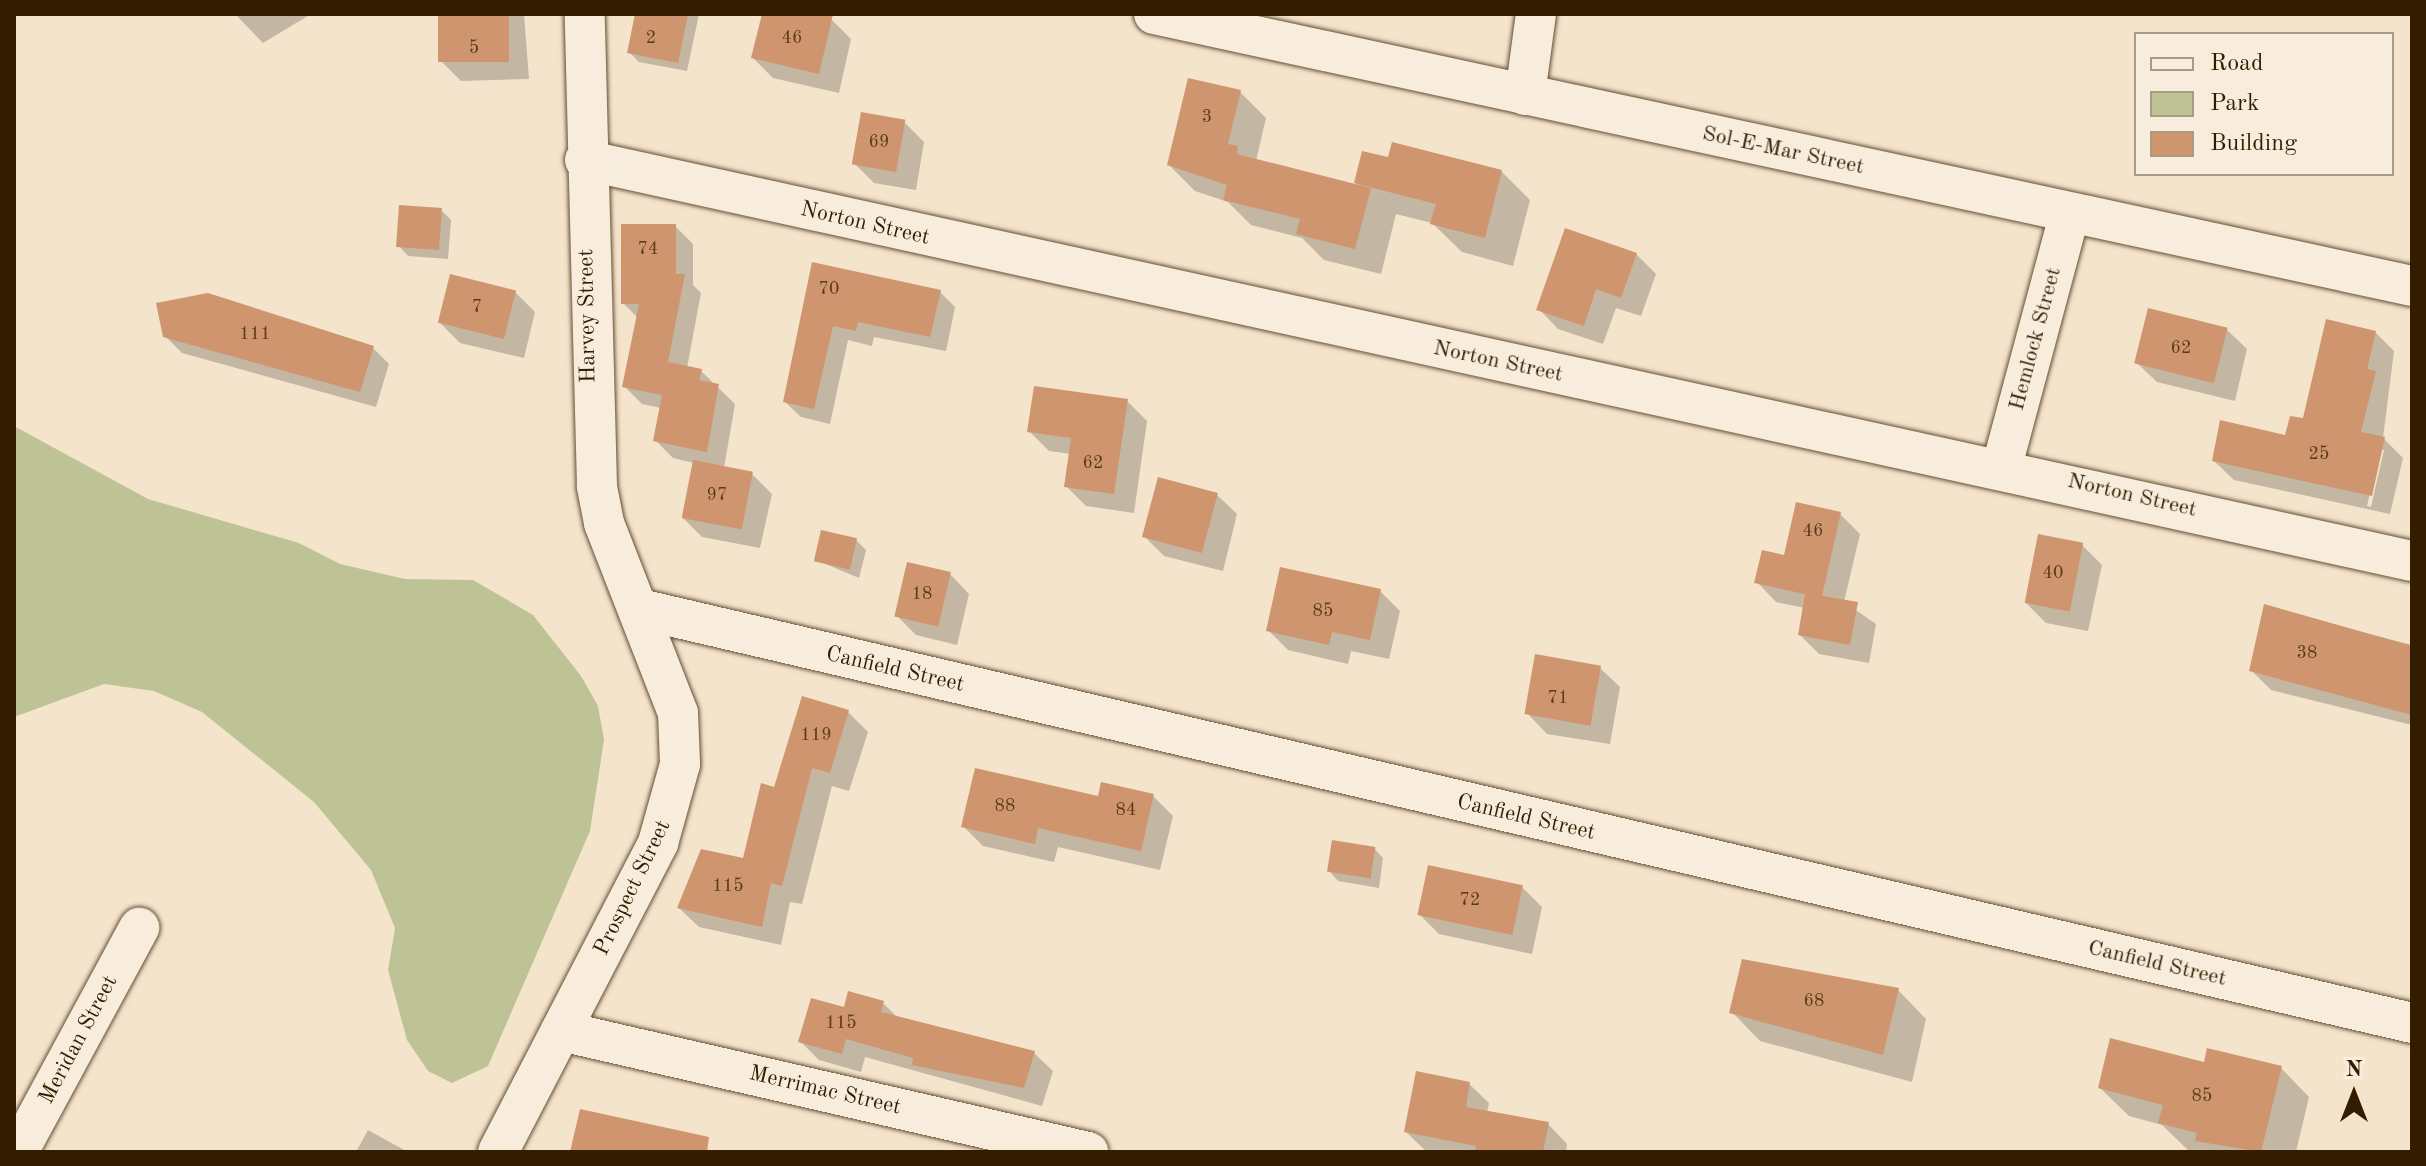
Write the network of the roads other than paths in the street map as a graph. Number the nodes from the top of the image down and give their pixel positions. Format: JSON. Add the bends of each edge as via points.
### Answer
{"nodes":[{"id":1,"x":585,"y":14,"type":"edge"},
{"id":2,"x":1154,"y":14,"type":"edge"},
{"id":3,"x":1536,"y":14,"type":"edge"},
{"id":4,"x":1525,"y":95,"type":"junction"},
{"id":5,"x":585,"y":160,"type":"junction"},
{"id":6,"x":2070,"y":213,"type":"junction"},
{"id":7,"x":2412,"y":286,"type":"edge"},
{"id":8,"x":2002,"y":466,"type":"junction"},
{"id":9,"x":2412,"y":561,"type":"edge"},
{"id":10,"x":640,"y":609,"type":"junction"},
{"id":11,"x":139,"y":928,"type":"dead end"},
{"id":12,"x":2412,"y":1023,"type":"edge"},
{"id":13,"x":561,"y":1031,"type":"junction"},
{"id":14,"x":18,"y":1152,"type":"edge"},
{"id":15,"x":498,"y":1152,"type":"edge"},
{"id":16,"x":1088,"y":1152,"type":"edge"}],
"edges":[{"from":1,"to":5,"type":"street","name":"Harvey Street"},
{"from":2,"to":4,"type":"street","name":"Sol-E-Mar Street"},
{"from":3,"to":4,"type":"street"},
{"from":4,"to":6,"type":"street","name":"Sol-E-Mar Street"},
{"from":5,"to":8,"type":"street","name":"Norton Street"},
{"from":5,"to":10,"type":"street","name":"Harvey Street","via":[[597,486],[604,523]]},
{"from":6,"to":7,"type":"street","name":"Sol-E-Mar Street"},
{"from":6,"to":8,"type":"street","name":"Hemlock Street"},
{"from":8,"to":9,"type":"street","name":"Norton Street"},
{"from":10,"to":12,"type":"street","name":"Canfield Street"},
{"from":10,"to":13,"type":"street","name":"Prospect Street","via":[[678,713],[678,791]]},
{"from":11,"to":14,"type":"street","name":"Meridan Street"},
{"from":13,"to":15,"type":"street","name":"Prospect Street"},
{"from":13,"to":16,"type":"street","name":"Merrimac Street"}]}
